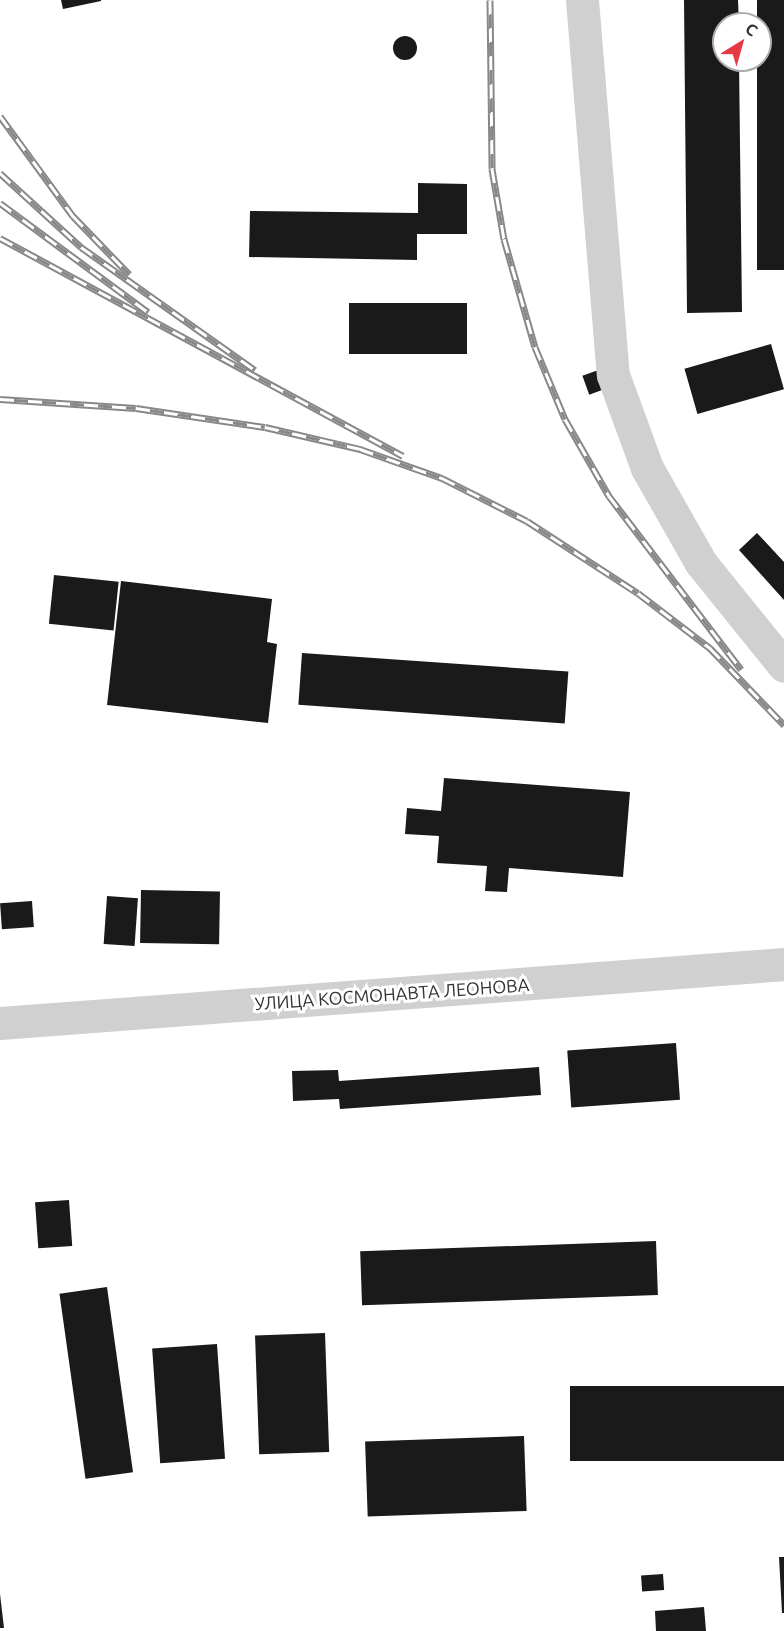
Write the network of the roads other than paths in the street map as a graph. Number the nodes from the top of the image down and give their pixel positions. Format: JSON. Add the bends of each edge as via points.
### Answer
{"nodes":[{"id":1,"x":582,"y":0,"type":"edge"},
{"id":2,"x":784,"y":666,"type":"edge"},
{"id":3,"x":784,"y":964,"type":"edge"},
{"id":4,"x":0,"y":1023,"type":"edge"}],
"edges":[{"from":1,"to":2,"type":"street","via":[[613,375],[647,468],[700,563]]},
{"from":3,"to":4,"type":"street","name":"УЛИЦА КОСМОНАВТА ЛЕОНОВА"}]}
